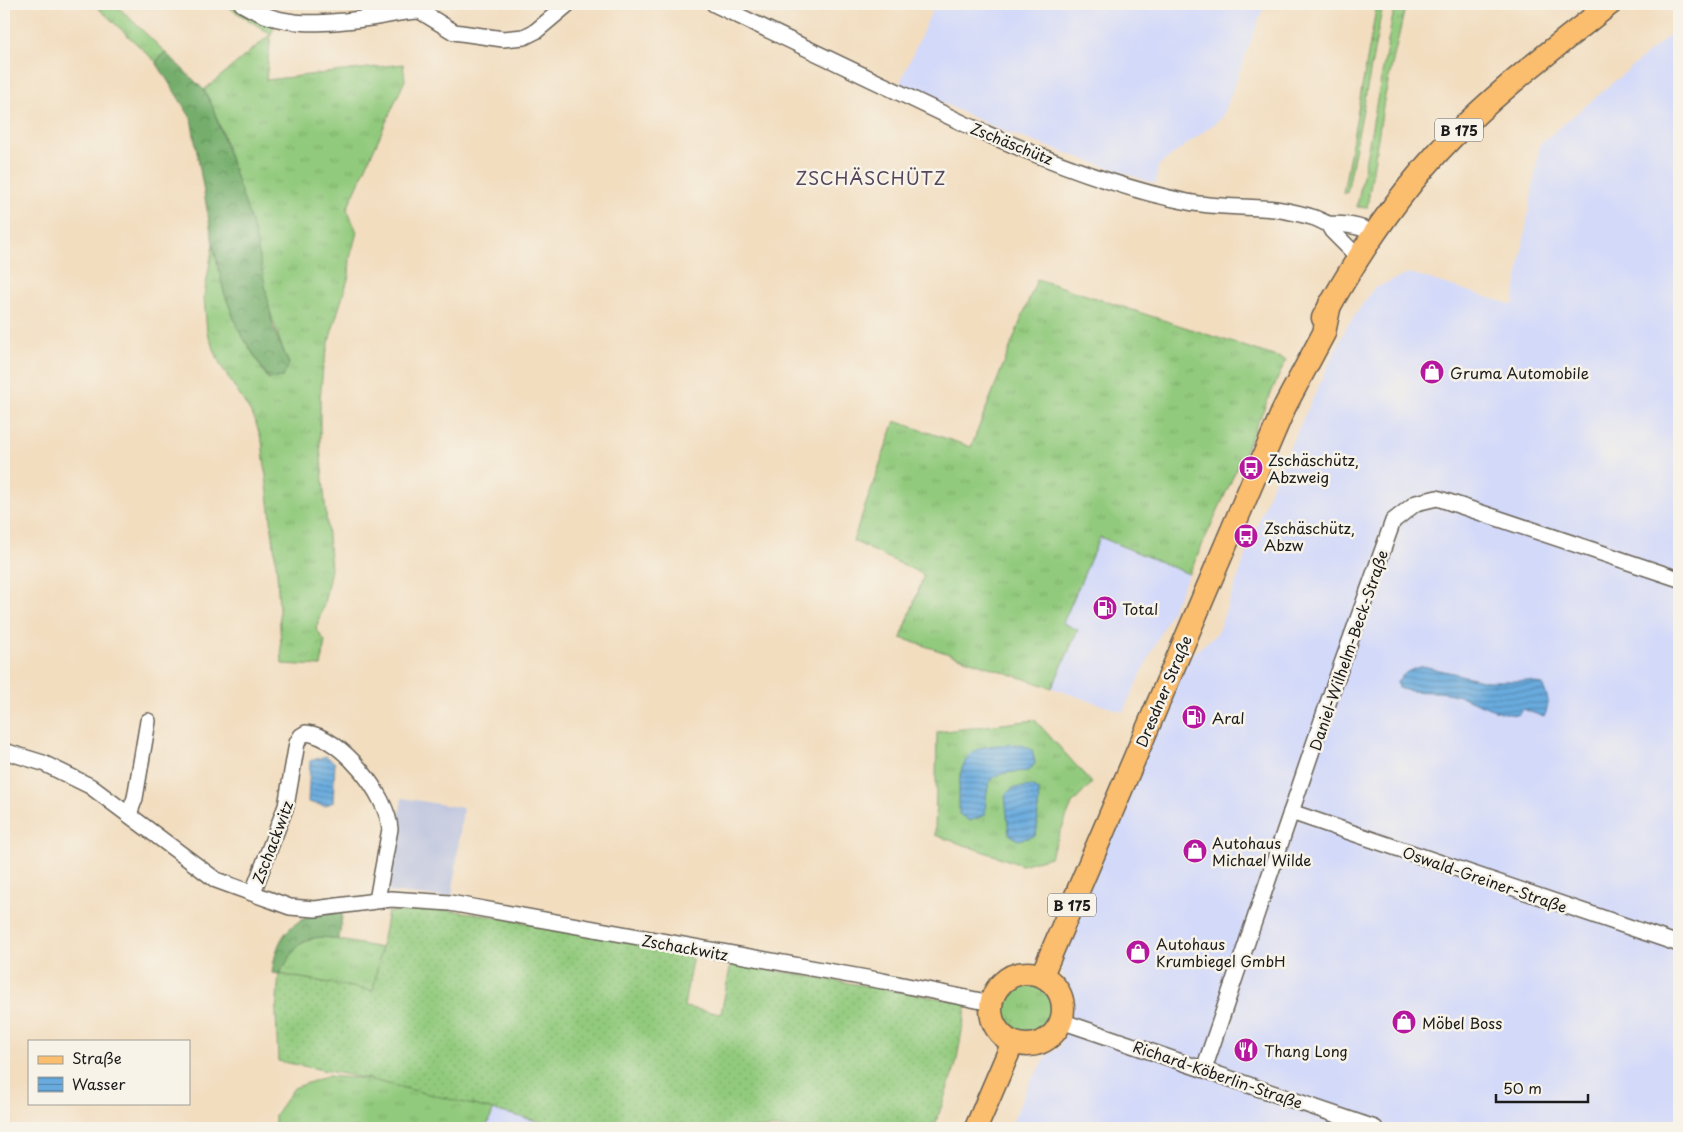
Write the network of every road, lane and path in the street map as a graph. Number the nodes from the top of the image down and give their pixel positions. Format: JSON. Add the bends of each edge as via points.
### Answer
{"nodes":[{"id":1,"x":242,"y":4,"type":"edge"},
{"id":2,"x":568,"y":4,"type":"edge"},
{"id":3,"x":714,"y":4,"type":"edge"},
{"id":4,"x":1610,"y":4,"type":"edge"},
{"id":5,"x":1328,"y":224,"type":"junction"},
{"id":6,"x":1373,"y":234,"type":"junction"},
{"id":7,"x":1358,"y":257,"type":"junction"},
{"id":8,"x":1679,"y":579,"type":"edge"},
{"id":9,"x":148,"y":721,"type":"dead end"},
{"id":10,"x":4,"y":751,"type":"edge"},
{"id":11,"x":1291,"y":812,"type":"junction"},
{"id":12,"x":129,"y":814,"type":"junction"},
{"id":13,"x":252,"y":892,"type":"junction"},
{"id":14,"x":377,"y":900,"type":"junction"},
{"id":15,"x":1679,"y":944,"type":"edge"},
{"id":16,"x":1042,"y":975,"type":"junction"},
{"id":17,"x":991,"y":1003,"type":"junction"},
{"id":18,"x":1061,"y":1022,"type":"junction"},
{"id":19,"x":1013,"y":1042,"type":"junction"},
{"id":20,"x":1204,"y":1069,"type":"junction"},
{"id":21,"x":976,"y":1128,"type":"edge"},
{"id":22,"x":1375,"y":1128,"type":"edge"}],
"edges":[{"from":1,"to":2,"type":"street","via":[[269,18],[298,23],[370,18],[420,10],[454,32],[503,39],[524,37],[536,31]]},
{"from":3,"to":5,"type":"street","name":"Zschäschütz","via":[[969,126],[1071,166],[1164,197],[1221,206],[1276,209]]},
{"from":4,"to":6,"type":"main road","number":"B 175","via":[[1466,123],[1412,182]]},
{"from":5,"to":6,"type":"street","name":"Zschäschütz","via":[[1338,223]]},
{"from":5,"to":7,"type":"street"},
{"from":6,"to":7,"type":"main road","name":"Dresdner Straße","number":"B 175"},
{"from":7,"to":16,"type":"main road","name":"Dresdner Straße","number":"B 175","via":[[1298,369],[1286,406]]},
{"from":8,"to":11,"type":"street","name":"Daniel-Wilhelm-Beck-Straße","via":[[1437,498],[1416,503],[1393,521]]},
{"from":9,"to":12,"type":"street","via":[[135,798]]},
{"from":10,"to":12,"type":"street","name":"Zschackwitz","via":[[66,773]]},
{"from":11,"to":15,"type":"street","name":"Oswald-Greiner-Straße"},
{"from":11,"to":20,"type":"street","name":"Daniel-Wilhelm-Beck-Straße"},
{"from":12,"to":13,"type":"street","name":"Zschackwitz","via":[[201,871],[226,885]]},
{"from":13,"to":14,"type":"street","name":"Zschackwitz","via":[[290,907],[315,909]]},
{"from":13,"to":14,"type":"street","name":"Zschackwitz","via":[[286,806],[298,743],[306,733],[327,739],[340,749],[385,806],[390,830]]},
{"from":14,"to":17,"type":"street","name":"Zschackwitz","via":[[429,901],[473,907]]},
{"from":16,"to":17,"type":"main road","via":[[1028,972],[1008,978],[994,994]]},
{"from":16,"to":18,"type":"main road","via":[[1060,994],[1063,1004]]},
{"from":17,"to":19,"type":"main road","via":[[995,1027]]},
{"from":18,"to":19,"type":"main road","via":[[1046,1040],[1024,1045]]},
{"from":18,"to":20,"type":"street","name":"Richard-Köberlin-Straße"},
{"from":19,"to":21,"type":"main road"},
{"from":20,"to":22,"type":"street","name":"Richard-Köberlin-Straße"}]}
